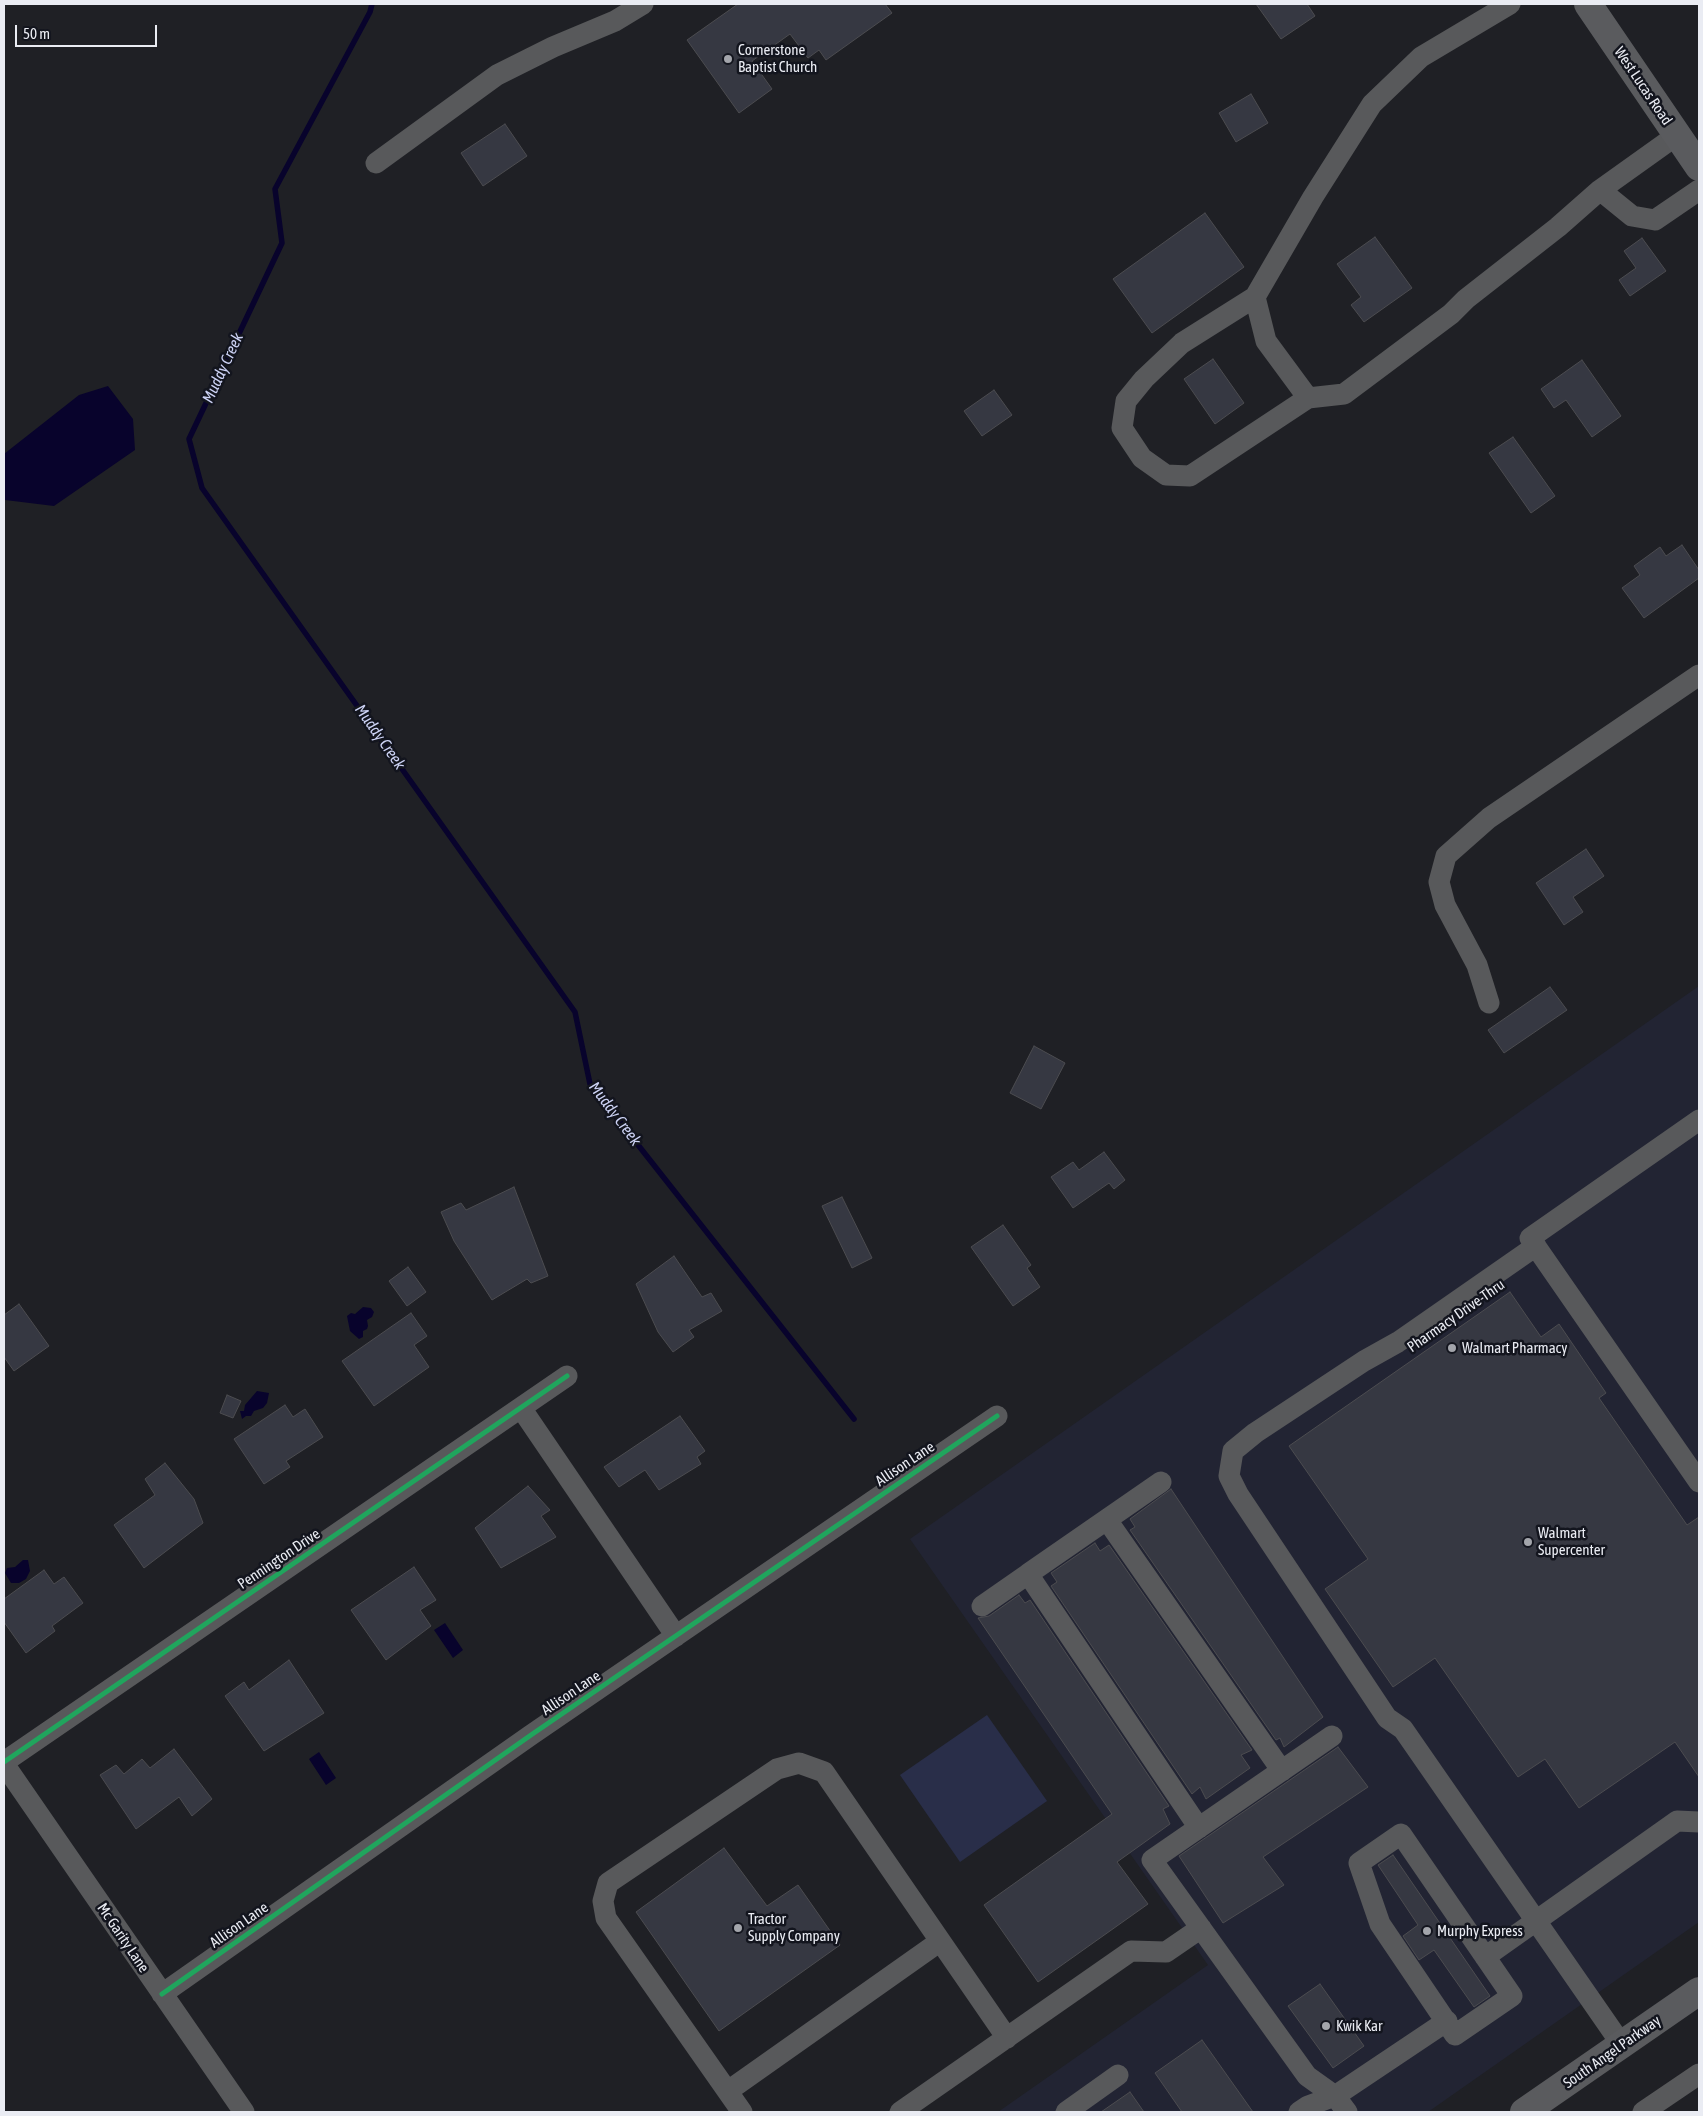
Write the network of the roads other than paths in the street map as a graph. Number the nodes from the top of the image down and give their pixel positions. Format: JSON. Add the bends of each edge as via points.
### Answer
{"nodes":[{"id":1,"x":643,"y":4,"type":"edge"},
{"id":2,"x":1510,"y":4,"type":"edge"},
{"id":3,"x":1588,"y":4,"type":"edge"},
{"id":4,"x":1677,"y":135,"type":"junction"},
{"id":5,"x":376,"y":164,"type":"dead end"},
{"id":6,"x":1699,"y":167,"type":"edge"},
{"id":7,"x":1600,"y":190,"type":"junction"},
{"id":8,"x":1699,"y":190,"type":"edge"},
{"id":9,"x":1255,"y":297,"type":"junction"},
{"id":10,"x":1308,"y":398,"type":"junction"},
{"id":11,"x":1699,"y":675,"type":"edge"},
{"id":12,"x":1489,"y":1003,"type":"dead end"},
{"id":13,"x":1699,"y":1120,"type":"edge"},
{"id":14,"x":1539,"y":1251,"type":"junction"},
{"id":15,"x":567,"y":1376,"type":"dead end"},
{"id":16,"x":521,"y":1408,"type":"junction"},
{"id":17,"x":997,"y":1416,"type":"dead end"},
{"id":18,"x":1161,"y":1482,"type":"dead end"},
{"id":19,"x":1699,"y":1482,"type":"edge"},
{"id":20,"x":1107,"y":1520,"type":"junction"},
{"id":21,"x":1028,"y":1574,"type":"junction"},
{"id":22,"x":982,"y":1606,"type":"dead end"},
{"id":23,"x":676,"y":1636,"type":"junction"},
{"id":24,"x":1332,"y":1736,"type":"dead end"},
{"id":25,"x":4,"y":1763,"type":"edge"},
{"id":26,"x":1282,"y":1770,"type":"junction"},
{"id":27,"x":1699,"y":1822,"type":"edge"},
{"id":28,"x":1199,"y":1828,"type":"junction"},
{"id":29,"x":1535,"y":1922,"type":"junction"},
{"id":30,"x":1201,"y":1928,"type":"junction"},
{"id":31,"x":939,"y":1942,"type":"junction"},
{"id":32,"x":1485,"y":1956,"type":"junction"},
{"id":33,"x":1699,"y":1991,"type":"edge"},
{"id":34,"x":162,"y":1994,"type":"junction"},
{"id":35,"x":1447,"y":2021,"type":"junction"},
{"id":36,"x":1007,"y":2038,"type":"junction"},
{"id":37,"x":1622,"y":2045,"type":"junction"},
{"id":38,"x":1699,"y":2074,"type":"edge"},
{"id":39,"x":1118,"y":2075,"type":"dead end"},
{"id":40,"x":728,"y":2091,"type":"junction"},
{"id":41,"x":1341,"y":2104,"type":"edge"},
{"id":42,"x":244,"y":2112,"type":"edge"},
{"id":43,"x":742,"y":2112,"type":"edge"},
{"id":44,"x":900,"y":2112,"type":"edge"},
{"id":45,"x":1066,"y":2112,"type":"edge"},
{"id":46,"x":1299,"y":2112,"type":"edge"},
{"id":47,"x":1524,"y":2112,"type":"edge"},
{"id":48,"x":1643,"y":2112,"type":"edge"}],
"edges":[{"from":1,"to":5,"type":"street","via":[[615,22],[497,75]]},
{"from":2,"to":9,"type":"street","via":[[1421,57],[1372,104]]},
{"from":3,"to":4,"type":"main road","name":"West Lucas Road"},
{"from":4,"to":6,"type":"main road","name":"West Lucas Road"},
{"from":4,"to":7,"type":"street"},
{"from":7,"to":8,"type":"street","via":[[1632,216],[1655,220]]},
{"from":7,"to":10,"type":"street","via":[[1466,298],[1451,314],[1344,394]]},
{"from":9,"to":10,"type":"street","via":[[1266,341]]},
{"from":9,"to":10,"type":"street","via":[[1182,343],[1144,379],[1126,401],[1122,428],[1142,458],[1166,475],[1190,476]]},
{"from":11,"to":12,"type":"street","via":[[1489,818],[1446,856],[1439,882],[1445,905],[1476,965]]},
{"from":13,"to":14,"type":"street","via":[[1530,1238]]},
{"from":14,"to":19,"type":"street"},
{"from":14,"to":29,"type":"street","name":"Pharmacy Drive-Thru","via":[[1404,1352],[1364,1361],[1255,1433],[1233,1451],[1229,1476],[1387,1718],[1403,1729]]},
{"from":15,"to":16,"type":"street","name":"Pennington Drive"},
{"from":16,"to":23,"type":"street"},
{"from":16,"to":25,"type":"street","name":"Pennington Drive"},
{"from":17,"to":23,"type":"street","name":"Allison Lane"},
{"from":18,"to":20,"type":"street"},
{"from":20,"to":21,"type":"street"},
{"from":20,"to":26,"type":"street"},
{"from":21,"to":22,"type":"street"},
{"from":21,"to":28,"type":"street"},
{"from":23,"to":34,"type":"street","name":"Allison Lane"},
{"from":24,"to":26,"type":"street"},
{"from":25,"to":34,"type":"street","name":"Mc Garity Lane"},
{"from":26,"to":28,"type":"street"},
{"from":27,"to":29,"type":"street","via":[[1677,1821]]},
{"from":28,"to":30,"type":"street","via":[[1152,1860]]},
{"from":29,"to":32,"type":"street"},
{"from":29,"to":37,"type":"street"},
{"from":30,"to":36,"type":"street","via":[[1166,1952],[1130,1951]]},
{"from":30,"to":41,"type":"street","via":[[1307,2076]]},
{"from":31,"to":36,"type":"street"},
{"from":31,"to":40,"type":"street"},
{"from":31,"to":40,"type":"street","via":[[824,1772],[799,1763],[777,1769],[608,1883],[602,1901],[606,1918]]},
{"from":32,"to":35,"type":"street","via":[[1512,1996],[1456,2035]]},
{"from":32,"to":35,"type":"street","via":[[1401,1834],[1359,1863],[1380,1924]]},
{"from":33,"to":37,"type":"main road","name":"South Angel Parkway"},
{"from":34,"to":42,"type":"street","name":"Mc Garity Lane"},
{"from":35,"to":41,"type":"street"},
{"from":36,"to":44,"type":"street"},
{"from":37,"to":47,"type":"main road","name":"South Angel Parkway"},
{"from":38,"to":48,"type":"street"},
{"from":39,"to":45,"type":"street"},
{"from":40,"to":43,"type":"street"},
{"from":41,"to":46,"type":"street","via":[[1308,2106]]}]}
